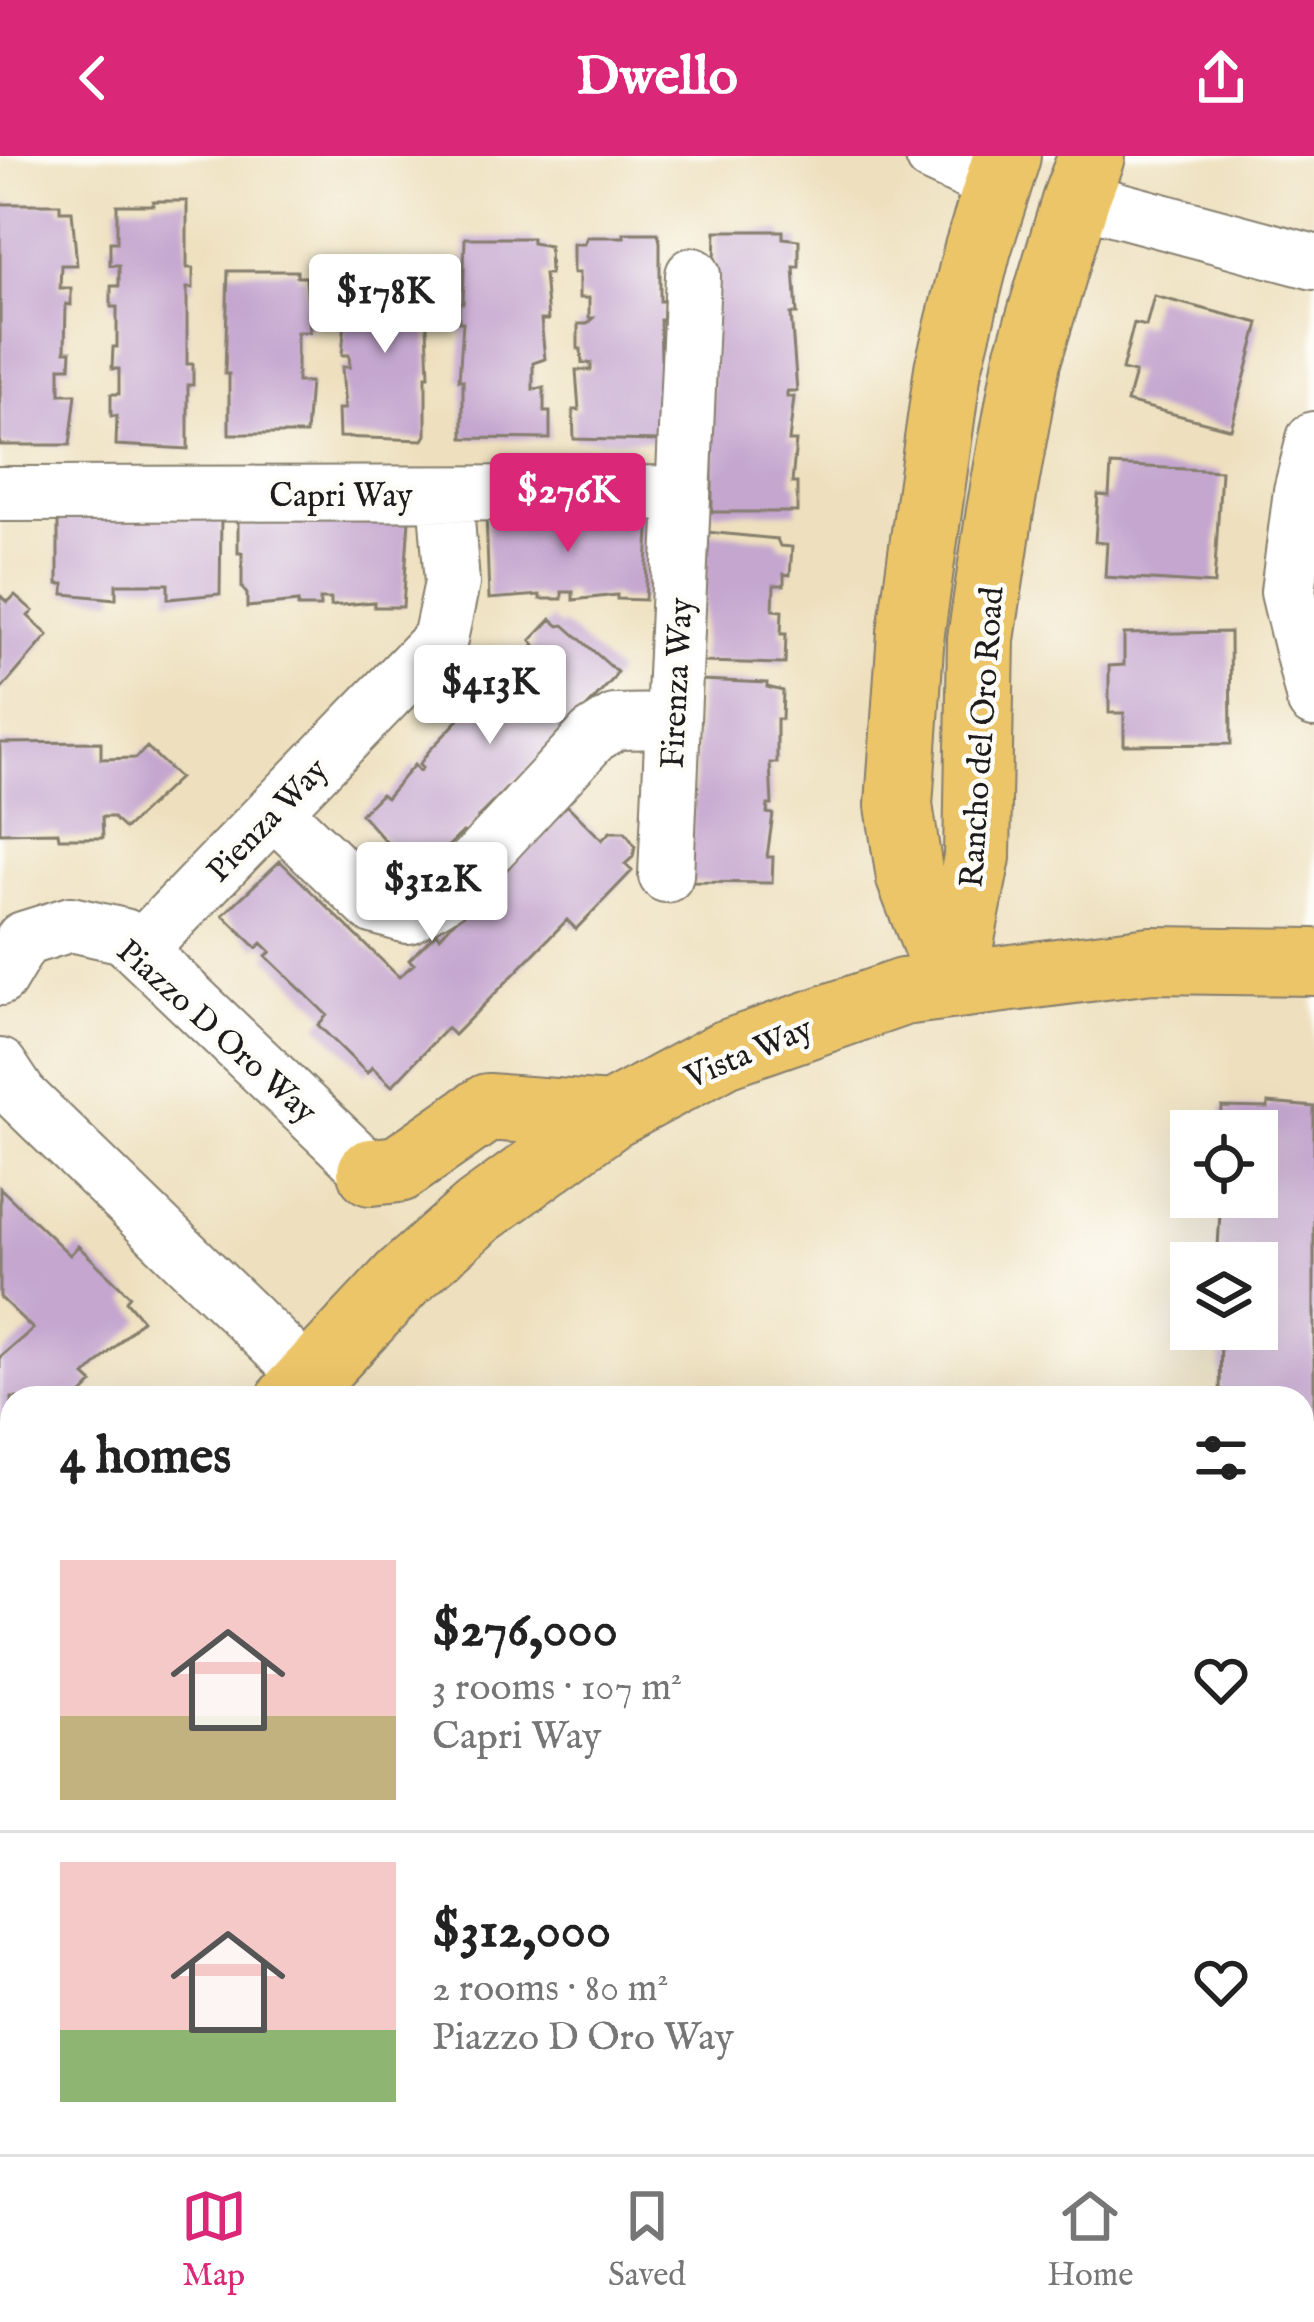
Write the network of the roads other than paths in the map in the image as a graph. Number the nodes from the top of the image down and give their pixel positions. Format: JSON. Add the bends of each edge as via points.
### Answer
{"nodes":[{"id":1,"x":933,"y":156,"type":"edge"},
{"id":2,"x":1001,"y":171,"type":"edge"},
{"id":3,"x":1084,"y":177,"type":"edge"},
{"id":4,"x":1314,"y":262,"type":"edge"},
{"id":5,"x":693,"y":275,"type":"dead end"},
{"id":6,"x":1314,"y":439,"type":"edge"},
{"id":7,"x":683,"y":493,"type":"junction"},
{"id":8,"x":0,"y":494,"type":"edge"},
{"id":9,"x":445,"y":494,"type":"junction"},
{"id":10,"x":1004,"y":494,"type":"junction"},
{"id":11,"x":1314,"y":700,"type":"edge"},
{"id":12,"x":673,"y":721,"type":"junction"},
{"id":13,"x":274,"y":811,"type":"junction"},
{"id":14,"x":666,"y":875,"type":"dead end"},
{"id":15,"x":140,"y":950,"type":"junction"},
{"id":16,"x":1314,"y":962,"type":"edge"},
{"id":17,"x":0,"y":978,"type":"edge"},
{"id":18,"x":952,"y":985,"type":"junction"},
{"id":19,"x":2,"y":1076,"type":"edge"},
{"id":20,"x":610,"y":1116,"type":"junction"},
{"id":21,"x":371,"y":1172,"type":"joint"},
{"id":22,"x":299,"y":1386,"type":"edge"},
{"id":23,"x":303,"y":1386,"type":"edge"}],
"edges":[{"from":1,"to":2,"type":"street"},
{"from":2,"to":10,"type":"main road","via":[[1026,202],[1010,280]]},
{"from":2,"to":18,"type":"main road","name":"Rancho del Oro Road","via":[[948,369],[911,632],[899,805],[910,878]]},
{"from":3,"to":4,"type":"street"},
{"from":3,"to":10,"type":"main road","name":"Rancho del Oro Road","via":[[1027,361]]},
{"from":5,"to":7,"type":"street","name":"Firenza Way"},
{"from":6,"to":11,"type":"street","via":[[1288,592]]},
{"from":7,"to":9,"type":"street","name":"Capri Way"},
{"from":7,"to":12,"type":"street","name":"Firenza Way"},
{"from":8,"to":9,"type":"street","name":"Capri Way"},
{"from":9,"to":13,"type":"street","name":"Pienza Way","via":[[452,583],[440,639]]},
{"from":10,"to":18,"type":"main road","name":"Rancho del Oro Road","via":[[981,639],[977,857]]},
{"from":12,"to":13,"type":"street","via":[[615,722],[593,736],[449,891],[408,916],[374,906]]},
{"from":12,"to":14,"type":"street","name":"Firenza Way"},
{"from":13,"to":15,"type":"street","name":"Pienza Way"},
{"from":15,"to":17,"type":"street","name":"Piazzo D Oro Way","via":[[124,936],[71,924],[22,939]]},
{"from":15,"to":21,"type":"street","name":"Piazzo D Oro Way"},
{"from":16,"to":18,"type":"main road","name":"Vista Way","via":[[1151,960]]},
{"from":18,"to":20,"type":"main road","name":"Vista Way","via":[[903,992],[725,1054]]},
{"from":19,"to":22,"type":"street"},
{"from":20,"to":21,"type":"main road","via":[[488,1107],[399,1169]]},
{"from":20,"to":23,"type":"main road","name":"Vista Way","via":[[478,1212],[403,1278]]}]}
